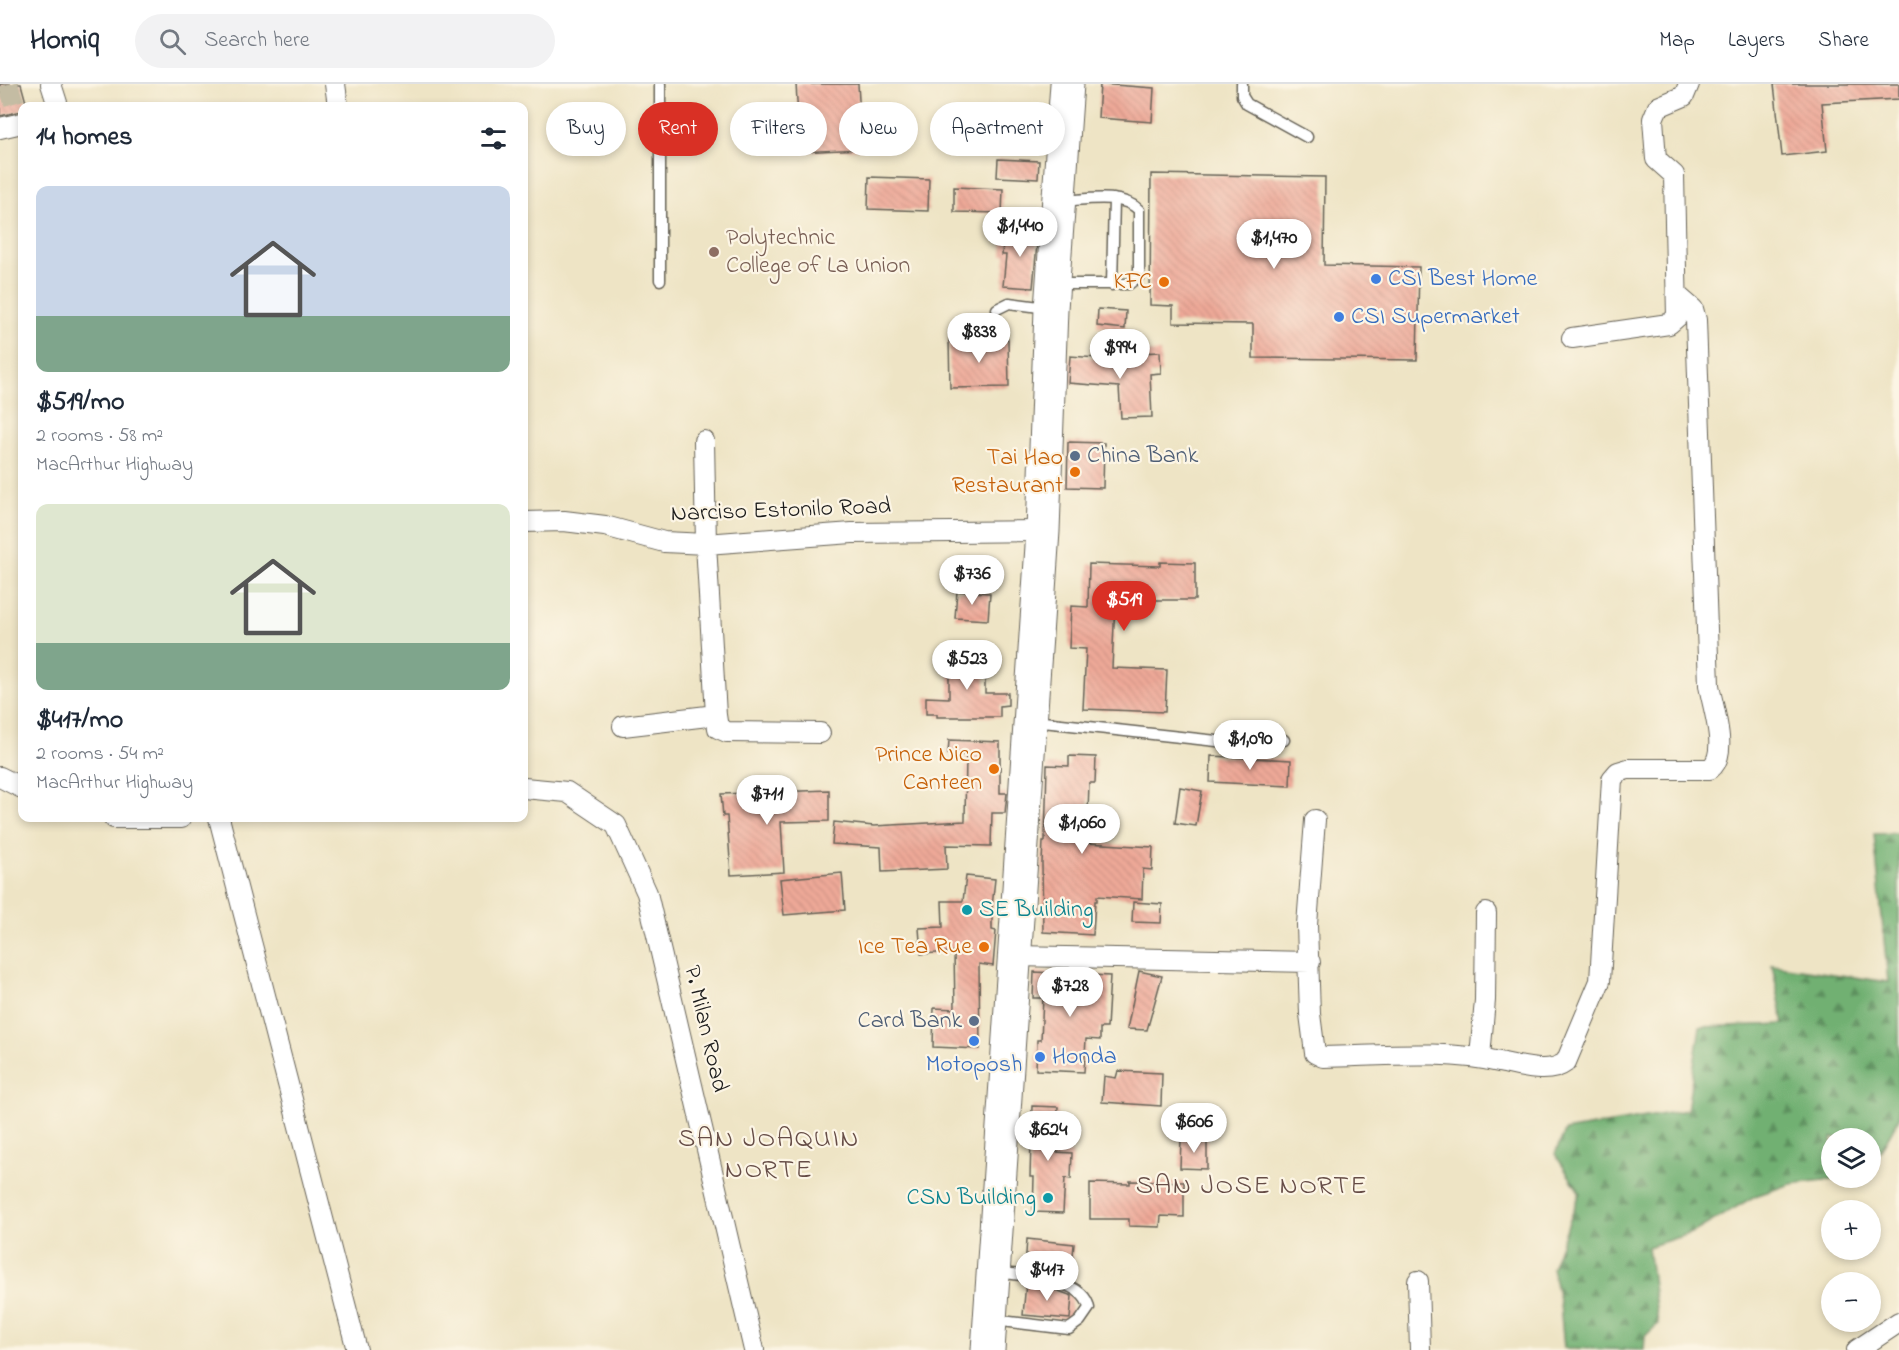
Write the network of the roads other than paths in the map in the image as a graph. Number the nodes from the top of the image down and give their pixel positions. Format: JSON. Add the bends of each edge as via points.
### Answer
{"nodes":[{"id":1,"x":51,"y":84,"type":"edge"},
{"id":2,"x":335,"y":84,"type":"edge"},
{"id":3,"x":660,"y":84,"type":"edge"},
{"id":4,"x":1067,"y":84,"type":"edge"},
{"id":5,"x":1242,"y":84,"type":"edge"},
{"id":6,"x":1689,"y":84,"type":"edge"},
{"id":7,"x":57,"y":102,"type":"edge"},
{"id":8,"x":337,"y":102,"type":"edge"},
{"id":9,"x":18,"y":122,"type":"edge"},
{"id":10,"x":0,"y":128,"type":"edge"},
{"id":11,"x":1307,"y":137,"type":"dead end"},
{"id":12,"x":1114,"y":200,"type":"junction"},
{"id":13,"x":1059,"y":201,"type":"junction"},
{"id":14,"x":660,"y":280,"type":"dead end"},
{"id":15,"x":1112,"y":285,"type":"junction"},
{"id":16,"x":1678,"y":296,"type":"junction"},
{"id":17,"x":1052,"y":297,"type":"junction"},
{"id":18,"x":997,"y":309,"type":"dead end"},
{"id":19,"x":1572,"y":338,"type":"dead end"},
{"id":20,"x":704,"y":441,"type":"dead end"},
{"id":21,"x":528,"y":522,"type":"edge"},
{"id":22,"x":1043,"y":531,"type":"junction"},
{"id":23,"x":706,"y":544,"type":"junction"},
{"id":24,"x":716,"y":715,"type":"junction"},
{"id":25,"x":1030,"y":721,"type":"junction"},
{"id":26,"x":623,"y":726,"type":"dead end"},
{"id":27,"x":820,"y":733,"type":"dead end"},
{"id":28,"x":1284,"y":740,"type":"dead end"},
{"id":29,"x":0,"y":777,"type":"edge"},
{"id":30,"x":18,"y":786,"type":"edge"},
{"id":31,"x":528,"y":788,"type":"edge"},
{"id":32,"x":1315,"y":820,"type":"dead end"},
{"id":33,"x":220,"y":822,"type":"edge"},
{"id":34,"x":1486,"y":914,"type":"dead end"},
{"id":35,"x":1015,"y":956,"type":"junction"},
{"id":36,"x":1310,"y":962,"type":"junction"},
{"id":37,"x":1479,"y":1057,"type":"junction"},
{"id":38,"x":994,"y":1272,"type":"junction"},
{"id":39,"x":1418,"y":1281,"type":"dead end"},
{"id":40,"x":1899,"y":1322,"type":"edge"},
{"id":41,"x":989,"y":1335,"type":"edge"},
{"id":42,"x":357,"y":1350,"type":"edge"},
{"id":43,"x":754,"y":1350,"type":"edge"},
{"id":44,"x":1420,"y":1350,"type":"edge"},
{"id":45,"x":1857,"y":1350,"type":"edge"}],
"edges":[{"from":1,"to":7,"type":"street"},
{"from":2,"to":8,"type":"street"},
{"from":3,"to":14,"type":"lane"},
{"from":4,"to":13,"type":"highway"},
{"from":5,"to":11,"type":"lane","via":[[1242,96],[1248,104]]},
{"from":6,"to":16,"type":"street","via":[[1684,96],[1658,107],[1653,119],[1654,155],[1674,175]]},
{"from":9,"to":10,"type":"street"},
{"from":12,"to":13,"type":"lane"},
{"from":12,"to":15,"type":"lane"},
{"from":12,"to":15,"type":"lane","via":[[1139,210],[1139,276],[1129,284]]},
{"from":13,"to":17,"type":"highway"},
{"from":15,"to":17,"type":"lane"},
{"from":16,"to":19,"type":"street","via":[[1677,317],[1669,324]]},
{"from":16,"to":37,"type":"street","via":[[1693,309],[1696,320],[1709,686],[1718,727],[1719,756],[1710,769],[1628,769],[1618,771],[1612,779],[1600,981],[1566,1062],[1556,1069],[1545,1069]]},
{"from":17,"to":18,"type":"lane","via":[[1039,305],[1009,303]]},
{"from":17,"to":22,"type":"highway"},
{"from":20,"to":23,"type":"street"},
{"from":21,"to":23,"type":"street","name":"Narciso Estonilo Road","via":[[605,526],[664,542]]},
{"from":22,"to":23,"type":"street","name":"Narciso Estonilo Road","via":[[852,532]]},
{"from":22,"to":25,"type":"highway"},
{"from":23,"to":24,"type":"street"},
{"from":24,"to":26,"type":"street"},
{"from":24,"to":27,"type":"street","via":[[718,728],[728,732]]},
{"from":25,"to":28,"type":"lane","via":[[1244,744]]},
{"from":25,"to":35,"type":"highway"},
{"from":29,"to":30,"type":"street"},
{"from":31,"to":43,"type":"street","name":"P. Milan Road","via":[[567,792],[616,825],[647,892]]},
{"from":32,"to":36,"type":"street","via":[[1307,925]]},
{"from":33,"to":42,"type":"street"},
{"from":34,"to":37,"type":"street","via":[[1485,1000]]},
{"from":35,"to":36,"type":"street"},
{"from":35,"to":38,"type":"highway"},
{"from":36,"to":37,"type":"street","via":[[1313,1048],[1318,1055]]},
{"from":38,"to":41,"type":"highway"},
{"from":38,"to":41,"type":"lane","via":[[1061,1283],[1088,1299],[1089,1308],[1069,1329]]},
{"from":39,"to":44,"type":"street"},
{"from":40,"to":45,"type":"street"}]}
